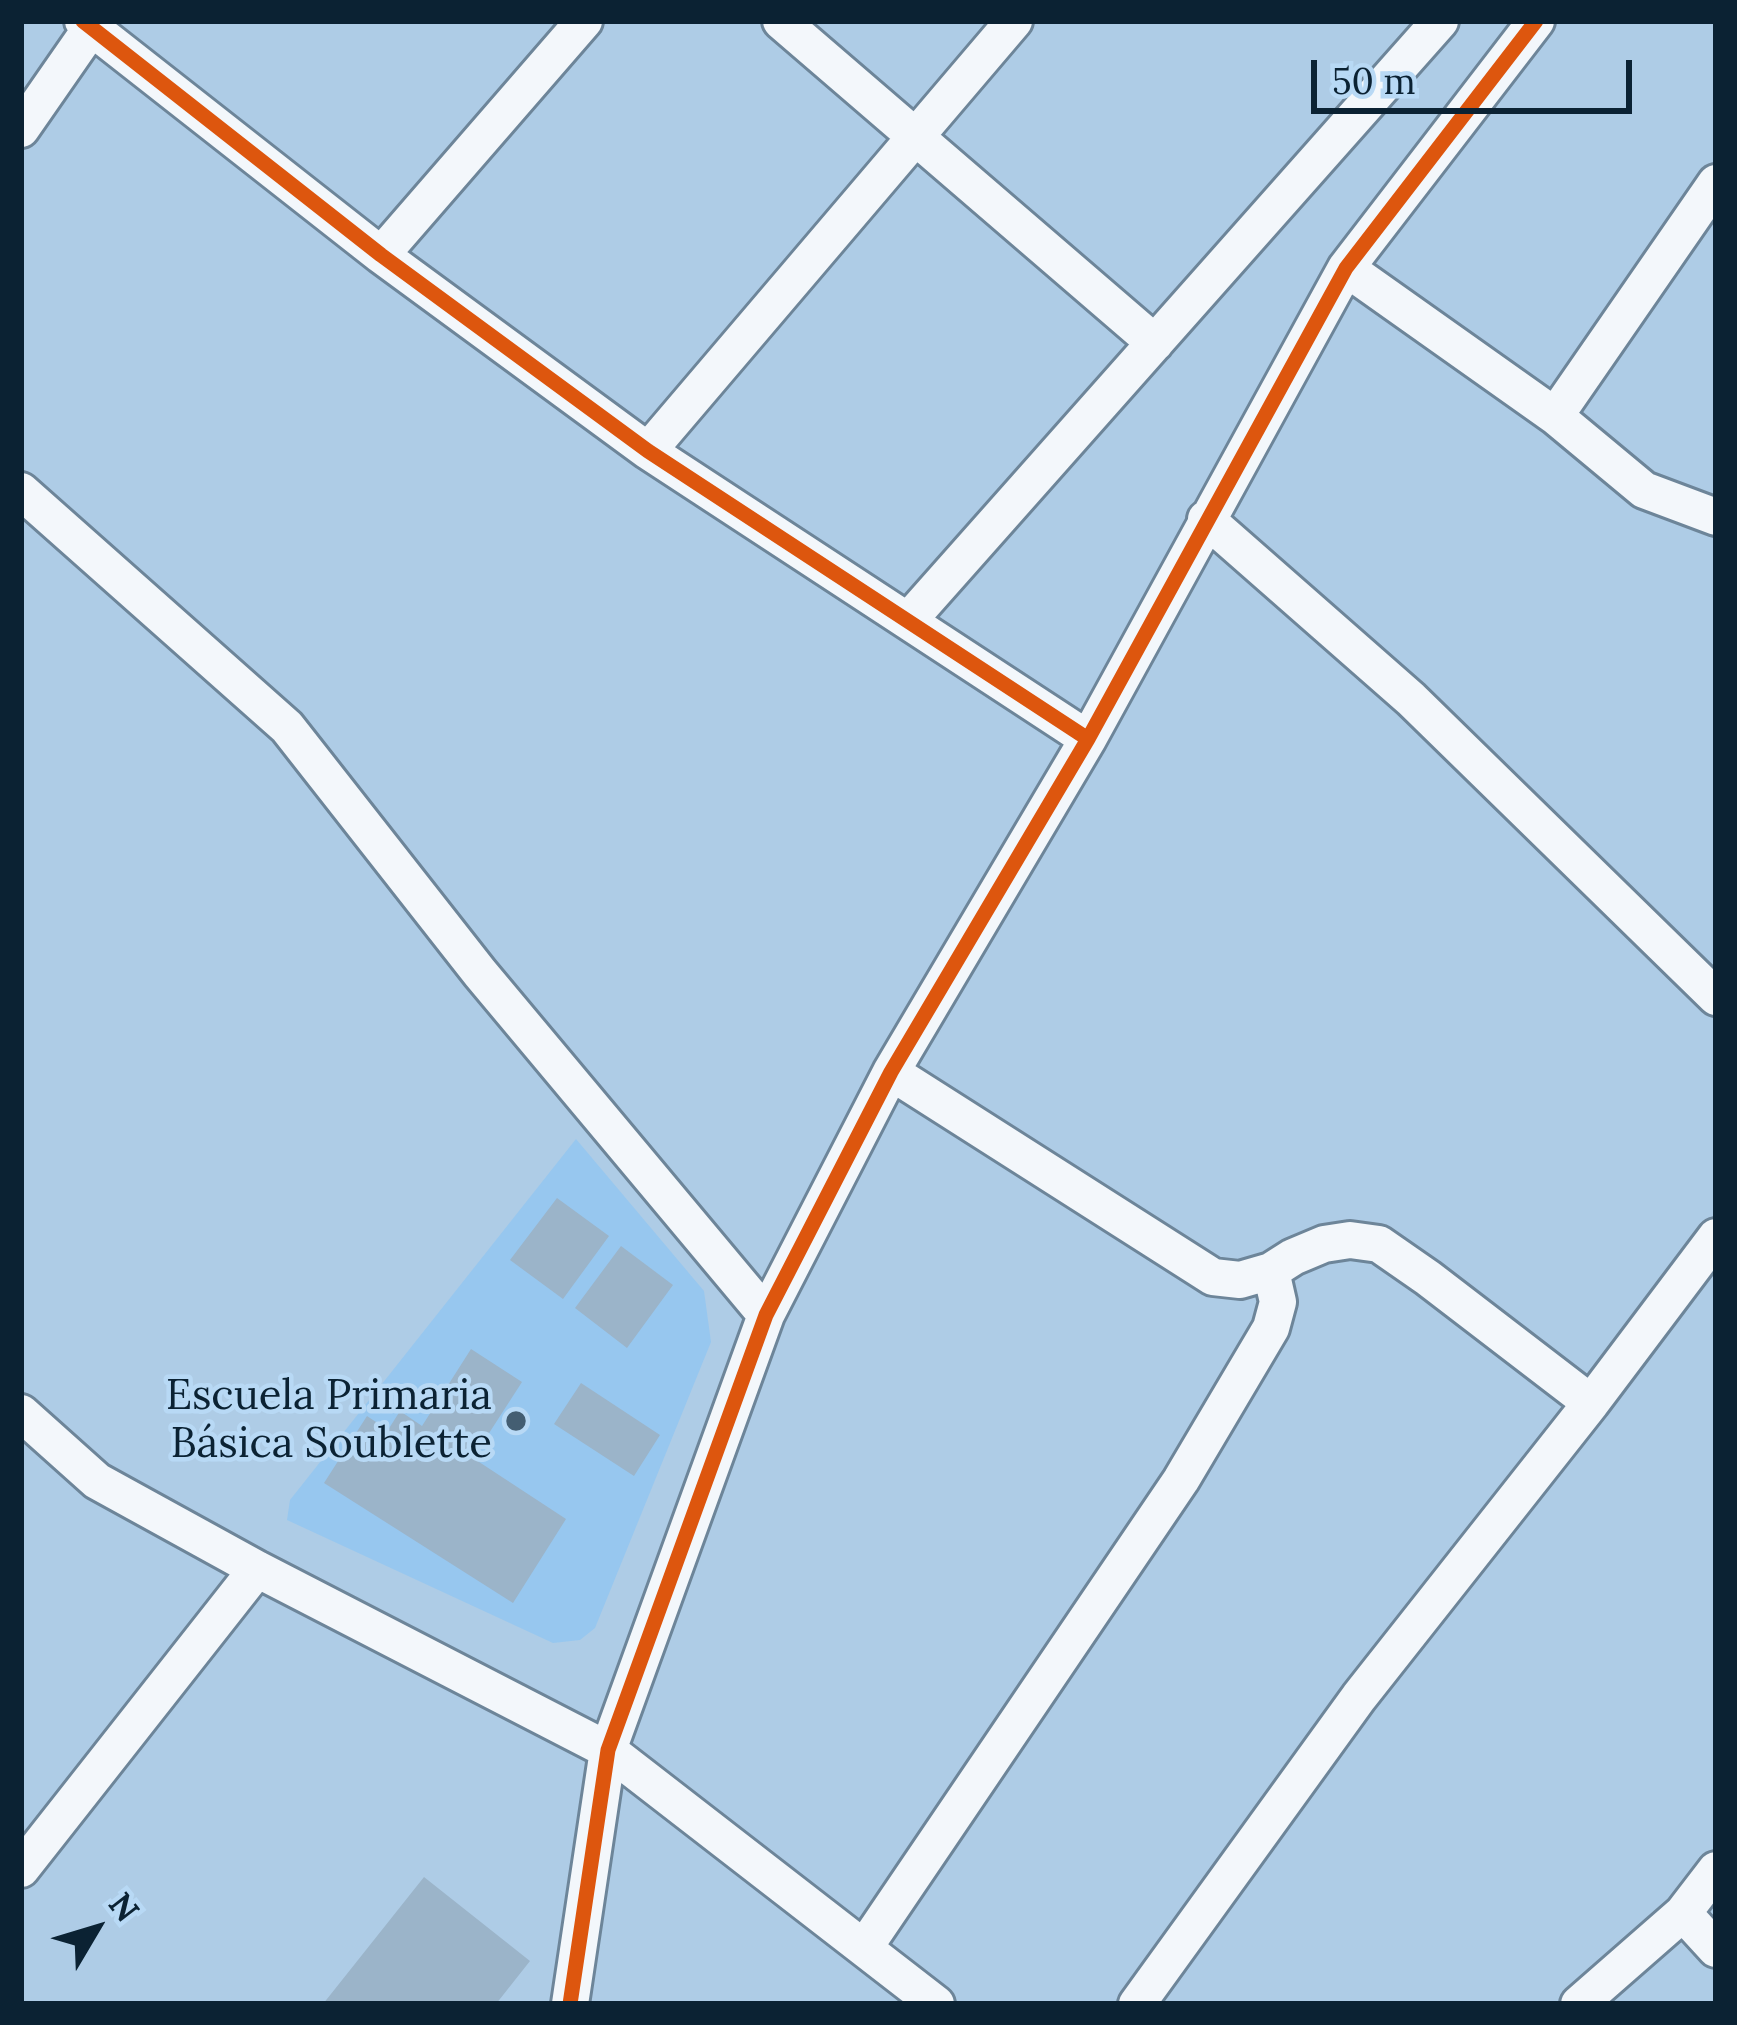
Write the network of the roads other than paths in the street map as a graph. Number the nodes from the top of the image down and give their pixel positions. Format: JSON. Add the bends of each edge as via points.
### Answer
{"nodes":[{"id":1,"x":584,"y":21,"type":"edge"},
{"id":2,"x":781,"y":21,"type":"edge"},
{"id":3,"x":1014,"y":21,"type":"edge"},
{"id":4,"x":1440,"y":21,"type":"edge"},
{"id":5,"x":1536,"y":21,"type":"edge"},
{"id":6,"x":90,"y":23,"type":"edge"},
{"id":7,"x":21,"y":129,"type":"edge"},
{"id":8,"x":915,"y":136,"type":"junction"},
{"id":9,"x":1716,"y":183,"type":"edge"},
{"id":10,"x":381,"y":255,"type":"junction"},
{"id":11,"x":1346,"y":268,"type":"junction"},
{"id":12,"x":1155,"y":343,"type":"junction"},
{"id":13,"x":1555,"y":416,"type":"junction"},
{"id":14,"x":648,"y":451,"type":"junction"},
{"id":15,"x":21,"y":491,"type":"edge"},
{"id":16,"x":1716,"y":517,"type":"edge"},
{"id":17,"x":1206,"y":519,"type":"junction"},
{"id":18,"x":908,"y":621,"type":"junction"},
{"id":19,"x":1088,"y":739,"type":"junction"},
{"id":20,"x":1716,"y":997,"type":"edge"},
{"id":21,"x":891,"y":1072,"type":"junction"},
{"id":22,"x":1716,"y":1237,"type":"edge"},
{"id":23,"x":1270,"y":1271,"type":"junction"},
{"id":24,"x":766,"y":1315,"type":"junction"},
{"id":25,"x":1592,"y":1403,"type":"junction"},
{"id":26,"x":21,"y":1413,"type":"edge"},
{"id":27,"x":257,"y":1569,"type":"junction"},
{"id":28,"x":608,"y":1750,"type":"junction"},
{"id":29,"x":21,"y":1869,"type":"edge"},
{"id":30,"x":1716,"y":1870,"type":"edge"},
{"id":31,"x":1683,"y":1913,"type":"junction"},
{"id":32,"x":864,"y":1948,"type":"junction"},
{"id":33,"x":1716,"y":1949,"type":"edge"},
{"id":34,"x":570,"y":2004,"type":"edge"},
{"id":35,"x":936,"y":2004,"type":"edge"},
{"id":36,"x":1138,"y":2004,"type":"edge"},
{"id":37,"x":1579,"y":2004,"type":"edge"}],
"edges":[{"from":1,"to":10,"type":"street"},
{"from":2,"to":8,"type":"street"},
{"from":3,"to":8,"type":"street"},
{"from":4,"to":12,"type":"street"},
{"from":5,"to":11,"type":"street"},
{"from":6,"to":7,"type":"street"},
{"from":6,"to":10,"type":"street"},
{"from":8,"to":12,"type":"street"},
{"from":8,"to":14,"type":"street"},
{"from":9,"to":13,"type":"street"},
{"from":10,"to":14,"type":"street"},
{"from":11,"to":13,"type":"street"},
{"from":11,"to":17,"type":"street"},
{"from":12,"to":18,"type":"street"},
{"from":13,"to":16,"type":"street","via":[[1644,490]]},
{"from":14,"to":18,"type":"street"},
{"from":15,"to":24,"type":"street","via":[[287,727]]},
{"from":17,"to":19,"type":"street"},
{"from":17,"to":20,"type":"street","via":[[1411,699]]},
{"from":18,"to":19,"type":"street"},
{"from":19,"to":21,"type":"street"},
{"from":21,"to":23,"type":"street","via":[[1213,1276],[1240,1280]]},
{"from":21,"to":24,"type":"street"},
{"from":22,"to":25,"type":"street"},
{"from":23,"to":25,"type":"street","via":[[1324,1244],[1379,1244]]},
{"from":23,"to":32,"type":"street","via":[[1278,1302],[1271,1328],[1192,1461]]},
{"from":24,"to":28,"type":"street"},
{"from":25,"to":36,"type":"street","via":[[1359,1697]]},
{"from":26,"to":27,"type":"street","via":[[97,1481]]},
{"from":27,"to":28,"type":"street"},
{"from":27,"to":29,"type":"street"},
{"from":28,"to":32,"type":"street"},
{"from":28,"to":34,"type":"street"},
{"from":30,"to":31,"type":"street"},
{"from":31,"to":33,"type":"street"},
{"from":31,"to":37,"type":"street"},
{"from":32,"to":35,"type":"street"}]}
